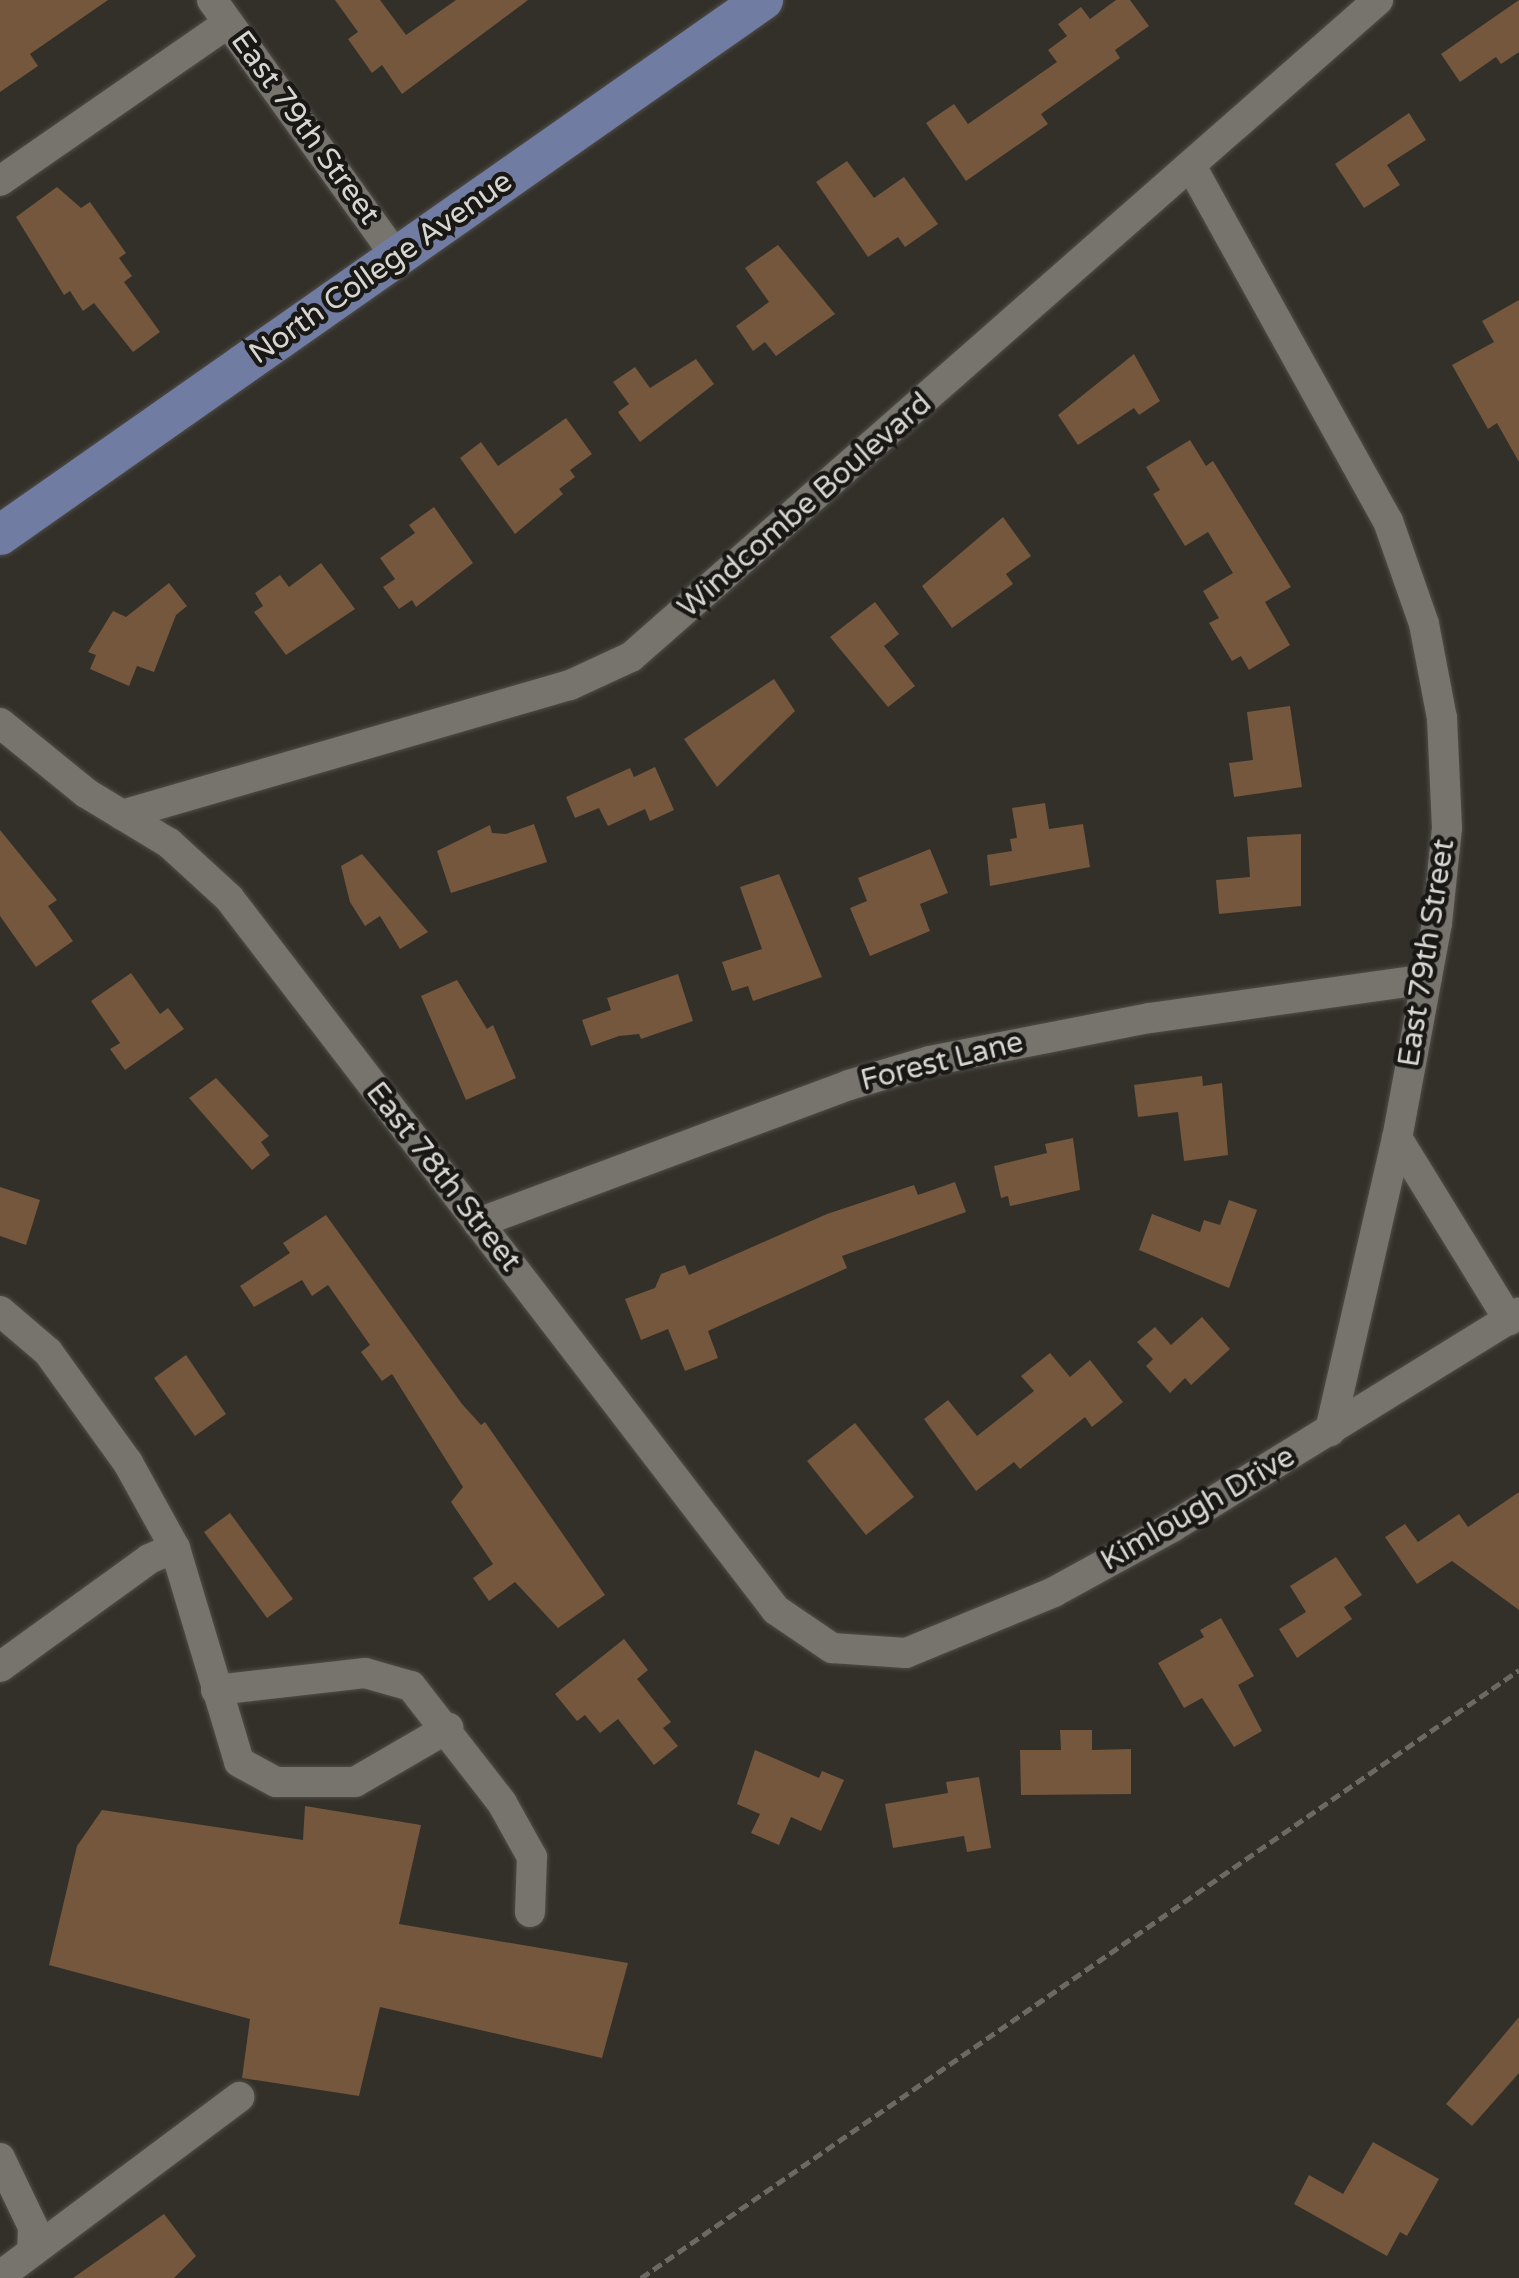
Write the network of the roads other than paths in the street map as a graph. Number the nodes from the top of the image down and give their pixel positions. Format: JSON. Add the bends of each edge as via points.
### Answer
{"nodes":[{"id":1,"x":762,"y":0,"type":"edge"},
{"id":2,"x":1378,"y":0,"type":"edge"},
{"id":3,"x":220,"y":11,"type":"edge"},
{"id":4,"x":1191,"y":166,"type":"junction"},
{"id":5,"x":0,"y":182,"type":"edge"},
{"id":6,"x":397,"y":257,"type":"junction"},
{"id":7,"x":0,"y":535,"type":"edge"},
{"id":8,"x":0,"y":723,"type":"edge"},
{"id":9,"x":122,"y":815,"type":"junction"},
{"id":10,"x":1426,"y":979,"type":"junction"},
{"id":11,"x":1397,"y":1138,"type":"junction"},
{"id":12,"x":478,"y":1223,"type":"junction"},
{"id":13,"x":0,"y":1311,"type":"edge"},
{"id":14,"x":1514,"y":1317,"type":"edge"},
{"id":15,"x":1330,"y":1431,"type":"junction"},
{"id":16,"x":175,"y":1548,"type":"junction"},
{"id":17,"x":857,"y":1654,"type":"joint"},
{"id":18,"x":0,"y":1667,"type":"edge"},
{"id":19,"x":216,"y":1690,"type":"junction"},
{"id":20,"x":448,"y":1728,"type":"junction"},
{"id":21,"x":530,"y":1912,"type":"dead end"},
{"id":22,"x":240,"y":2097,"type":"dead end"},
{"id":23,"x":0,"y":2158,"type":"edge"},
{"id":24,"x":32,"y":2252,"type":"junction"},
{"id":25,"x":0,"y":2276,"type":"edge"}],
"edges":[{"from":1,"to":6,"type":"main road","name":"North College Avenue"},
{"from":2,"to":4,"type":"street","name":"Windcombe Boulevard"},
{"from":3,"to":5,"type":"street"},
{"from":3,"to":6,"type":"street","name":"East 79th Street"},
{"from":4,"to":9,"type":"street","name":"Windcombe Boulevard","via":[[624,662],[570,686]]},
{"from":4,"to":10,"type":"street","name":"East 79th Street","via":[[1377,496],[1420,611],[1446,759],[1444,864]]},
{"from":6,"to":7,"type":"main road","name":"North College Avenue"},
{"from":8,"to":9,"type":"street","name":"East 78th Street"},
{"from":9,"to":12,"type":"street","name":"East 78th Street","via":[[169,844],[228,898]]},
{"from":10,"to":11,"type":"street","name":"East 79th Street"},
{"from":10,"to":12,"type":"street","name":"Forest Lane","via":[[1150,1018],[930,1061],[849,1084]]},
{"from":11,"to":14,"type":"street"},
{"from":11,"to":15,"type":"street","name":"East 79th Street"},
{"from":12,"to":17,"type":"street","name":"East 78th Street","via":[[776,1610],[808,1636]]},
{"from":13,"to":16,"type":"street","via":[[48,1352],[128,1463]]},
{"from":14,"to":15,"type":"street","name":"Kimlough Drive"},
{"from":15,"to":17,"type":"street","name":"Kimlough Drive","via":[[1149,1541],[1018,1609],[906,1653]]},
{"from":16,"to":18,"type":"street","via":[[149,1559]]},
{"from":16,"to":19,"type":"street","via":[[202,1620]]},
{"from":19,"to":20,"type":"street","via":[[365,1673],[411,1686]]},
{"from":19,"to":20,"type":"street","via":[[239,1762],[276,1782],[355,1782]]},
{"from":20,"to":21,"type":"street","via":[[532,1856]]},
{"from":22,"to":24,"type":"street"},
{"from":23,"to":24,"type":"street","via":[[33,2227]]},
{"from":24,"to":25,"type":"street"}]}
